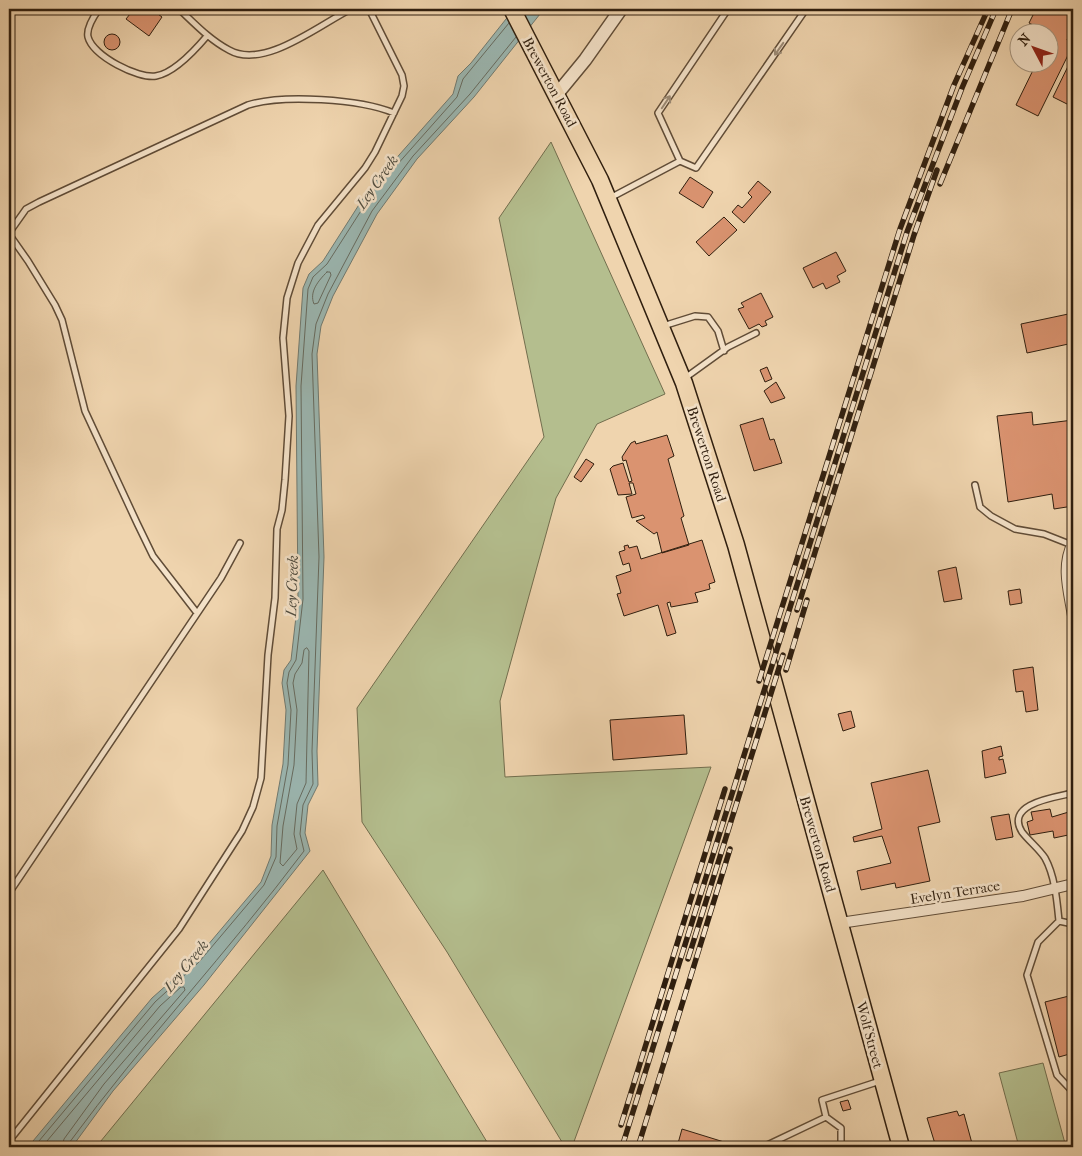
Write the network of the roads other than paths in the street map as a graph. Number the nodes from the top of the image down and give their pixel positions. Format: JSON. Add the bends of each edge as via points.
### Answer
{"nodes":[{"id":1,"x":99,"y":9,"type":"edge"},
{"id":2,"x":179,"y":9,"type":"edge"},
{"id":3,"x":351,"y":9,"type":"edge"},
{"id":4,"x":369,"y":9,"type":"edge"},
{"id":5,"x":512,"y":9,"type":"edge"},
{"id":6,"x":621,"y":9,"type":"edge"},
{"id":7,"x":728,"y":9,"type":"edge"},
{"id":8,"x":806,"y":9,"type":"edge"},
{"id":9,"x":208,"y":36,"type":"junction"},
{"id":10,"x":556,"y":94,"type":"junction"},
{"id":11,"x":394,"y":113,"type":"junction"},
{"id":12,"x":680,"y":161,"type":"junction"},
{"id":13,"x":609,"y":199,"type":"junction"},
{"id":14,"x":9,"y":234,"type":"edge"},
{"id":15,"x":662,"y":327,"type":"junction"},
{"id":16,"x":756,"y":333,"type":"dead end"},
{"id":17,"x":724,"y":351,"type":"junction"},
{"id":18,"x":682,"y":380,"type":"junction"},
{"id":19,"x":975,"y":485,"type":"dead end"},
{"id":20,"x":240,"y":542,"type":"dead end"},
{"id":21,"x":1073,"y":544,"type":"edge"},
{"id":22,"x":197,"y":613,"type":"junction"},
{"id":23,"x":1073,"y":616,"type":"edge"},
{"id":24,"x":1073,"y":793,"type":"edge"},
{"id":25,"x":1073,"y":884,"type":"edge"},
{"id":26,"x":1055,"y":889,"type":"junction"},
{"id":27,"x":9,"y":893,"type":"edge"},
{"id":28,"x":1060,"y":922,"type":"junction"},
{"id":29,"x":840,"y":923,"type":"junction"},
{"id":30,"x":1073,"y":924,"type":"edge"},
{"id":31,"x":883,"y":1080,"type":"junction"},
{"id":32,"x":1073,"y":1092,"type":"edge"},
{"id":33,"x":826,"y":1117,"type":"junction"},
{"id":34,"x":9,"y":1141,"type":"edge"},
{"id":35,"x":763,"y":1147,"type":"edge"},
{"id":36,"x":841,"y":1147,"type":"edge"},
{"id":37,"x":901,"y":1147,"type":"edge"}],
"edges":[{"from":1,"to":9,"type":"lane","via":[[88,28],[88,37],[93,45],[128,71],[143,76],[158,76],[189,57]]},
{"from":2,"to":9,"type":"lane"},
{"from":3,"to":9,"type":"lane","via":[[263,56],[230,51]]},
{"from":4,"to":11,"type":"lane","via":[[404,80],[402,96]]},
{"from":5,"to":10,"type":"main road","name":"Brewerton Road"},
{"from":6,"to":10,"type":"street"},
{"from":12,"to":7,"type":"lane","one_way":true,"via":[[658,113]]},
{"from":8,"to":12,"type":"lane","one_way":true,"via":[[696,168]]},
{"from":10,"to":13,"type":"main road","name":"Brewerton Road"},
{"from":11,"to":14,"type":"lane","via":[[374,105],[288,98],[263,100],[39,202],[26,209]]},
{"from":11,"to":34,"type":"lane","via":[[365,168],[308,242],[287,298],[283,338],[289,416],[268,655],[261,778],[253,806],[238,839],[179,929]]},
{"from":12,"to":13,"type":"lane"},
{"from":13,"to":15,"type":"main road","name":"Brewerton Road"},
{"from":14,"to":22,"type":"lane","via":[[55,305],[85,411],[153,556]]},
{"from":15,"to":17,"type":"lane","via":[[695,316],[708,316]]},
{"from":15,"to":18,"type":"main road","name":"Brewerton Road"},
{"from":16,"to":17,"type":"lane"},
{"from":17,"to":18,"type":"lane"},
{"from":18,"to":29,"type":"main road","name":"Brewerton Road","via":[[736,545]]},
{"from":19,"to":21,"type":"lane","via":[[980,507],[991,516],[1015,530],[1044,534]]},
{"from":20,"to":22,"type":"lane"},
{"from":21,"to":23,"type":"street","via":[[1067,558],[1066,579]]},
{"from":22,"to":27,"type":"lane"},
{"from":24,"to":26,"type":"lane","via":[[1038,801],[1026,807],[1019,819],[1021,830],[1045,859]]},
{"from":25,"to":26,"type":"street","name":"Evelyn Terrace"},
{"from":26,"to":28,"type":"lane"},
{"from":26,"to":29,"type":"street","name":"Evelyn Terrace"},
{"from":28,"to":30,"type":"lane"},
{"from":28,"to":32,"type":"lane","via":[[1038,942],[1027,976],[1057,1075]]},
{"from":29,"to":31,"type":"main road","name":"Wolf Street"},
{"from":31,"to":33,"type":"lane","via":[[822,1100]]},
{"from":31,"to":37,"type":"main road","name":"Wolf Street"},
{"from":33,"to":35,"type":"lane"},
{"from":33,"to":36,"type":"lane","via":[[841,1128]]}]}
